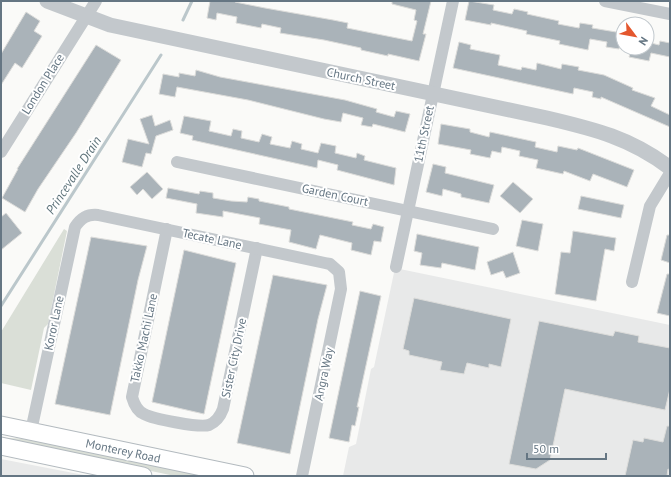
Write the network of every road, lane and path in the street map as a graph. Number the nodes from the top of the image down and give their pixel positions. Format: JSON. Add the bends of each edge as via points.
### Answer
{"nodes":[{"id":1,"x":47,"y":1,"type":"edge"},
{"id":2,"x":96,"y":1,"type":"edge"},
{"id":3,"x":453,"y":1,"type":"edge"},
{"id":4,"x":605,"y":1,"type":"edge"},
{"id":5,"x":670,"y":14,"type":"edge"},
{"id":6,"x":86,"y":17,"type":"junction"},
{"id":7,"x":433,"y":94,"type":"junction"},
{"id":8,"x":1,"y":152,"type":"edge"},
{"id":9,"x":177,"y":162,"type":"dead end"},
{"id":10,"x":670,"y":168,"type":"edge"},
{"id":11,"x":670,"y":173,"type":"edge"},
{"id":12,"x":408,"y":211,"type":"junction"},
{"id":13,"x":82,"y":218,"type":"joint"},
{"id":14,"x":167,"y":229,"type":"junction"},
{"id":15,"x":493,"y":229,"type":"dead end"},
{"id":16,"x":256,"y":248,"type":"junction"},
{"id":17,"x":396,"y":267,"type":"dead end"},
{"id":18,"x":339,"y":272,"type":"joint"},
{"id":19,"x":632,"y":282,"type":"dead end"},
{"id":20,"x":171,"y":421,"type":"joint"},
{"id":21,"x":1,"y":425,"type":"edge"},
{"id":22,"x":31,"y":431,"type":"junction"},
{"id":23,"x":1,"y":446,"type":"edge"},
{"id":24,"x":143,"y":476,"type":"edge"},
{"id":25,"x":245,"y":476,"type":"edge"},
{"id":26,"x":302,"y":476,"type":"edge"}],
"edges":[{"from":1,"to":6,"type":"street","name":"Church Street"},
{"from":2,"to":6,"type":"street","name":"London Place"},
{"from":3,"to":7,"type":"street","name":"11th Street"},
{"from":4,"to":5,"type":"street"},
{"from":6,"to":7,"type":"street","name":"Church Street","via":[[110,25]]},
{"from":6,"to":8,"type":"street","name":"London Place"},
{"from":7,"to":10,"type":"street","name":"Church Street","via":[[610,134],[653,155]]},
{"from":7,"to":12,"type":"street","name":"11th Street"},
{"from":9,"to":12,"type":"street","name":"Garden Court"},
{"from":11,"to":19,"type":"street","via":[[650,206]]},
{"from":12,"to":15,"type":"street","name":"Garden Court"},
{"from":12,"to":17,"type":"street","name":"11th Street"},
{"from":13,"to":14,"type":"street","name":"Tecate Lane","via":[[98,215]]},
{"from":13,"to":22,"type":"street","name":"Koror Lane","via":[[73,232]]},
{"from":14,"to":16,"type":"street","name":"Tecate Lane"},
{"from":14,"to":20,"type":"street","name":"Takko Machi Lane","via":[[132,397],[136,407],[144,414]]},
{"from":16,"to":18,"type":"street","name":"Tecate Lane","via":[[330,264]]},
{"from":16,"to":20,"type":"street","name":"Sister City Drive","via":[[221,415],[213,423],[201,427]]},
{"from":18,"to":26,"type":"street","name":"Angra Way","via":[[341,289]]},
{"from":21,"to":22,"type":"main road","name":"Monterey Road"},
{"from":22,"to":25,"type":"main road","name":"Monterey Road"},
{"from":23,"to":24,"type":"main road","name":"Monterey Road"}]}
